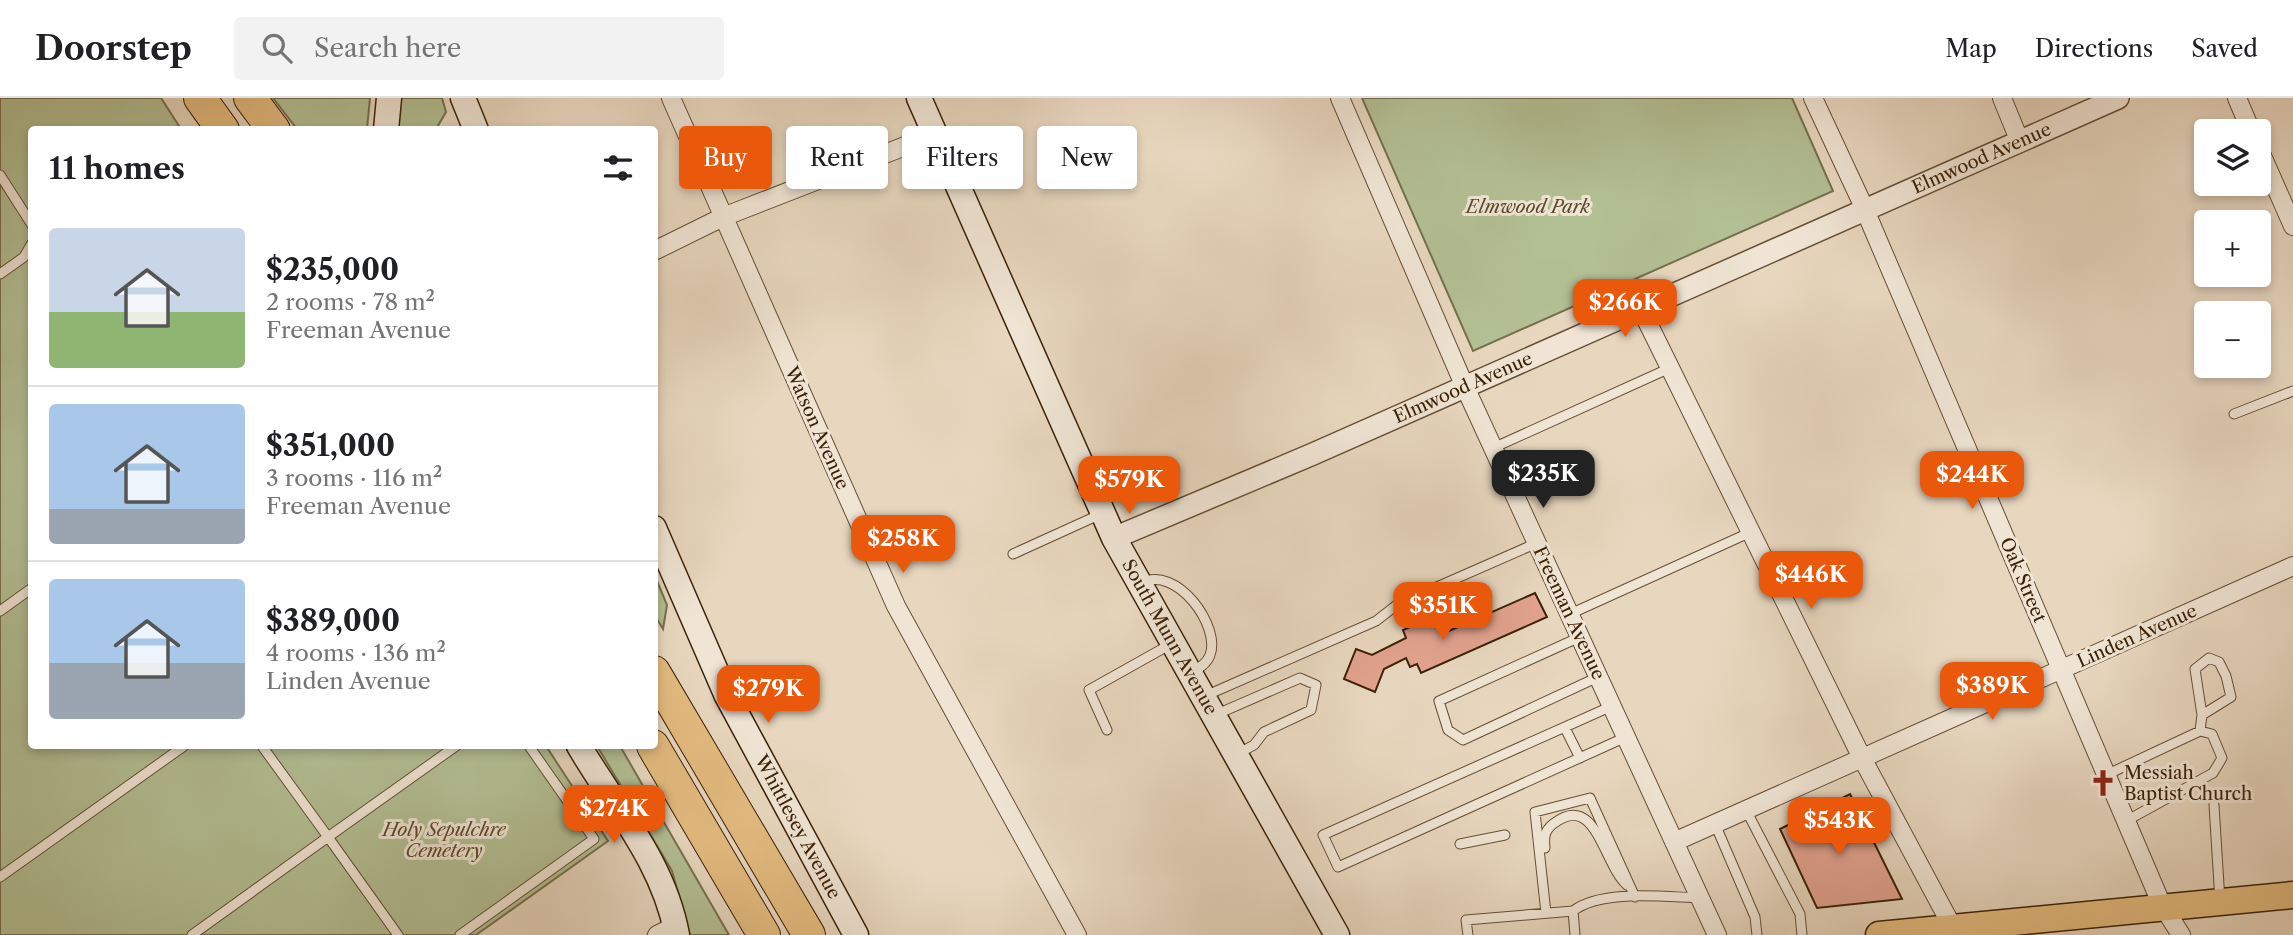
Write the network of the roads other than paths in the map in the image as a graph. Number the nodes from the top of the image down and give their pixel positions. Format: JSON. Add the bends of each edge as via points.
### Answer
{"nodes":[{"id":1,"x":200,"y":98,"type":"edge"},
{"id":2,"x":250,"y":98,"type":"edge"},
{"id":3,"x":389,"y":98,"type":"edge"},
{"id":4,"x":463,"y":98,"type":"edge"},
{"id":5,"x":671,"y":98,"type":"edge"},
{"id":6,"x":919,"y":98,"type":"edge"},
{"id":7,"x":1340,"y":98,"type":"edge"},
{"id":8,"x":1813,"y":98,"type":"edge"},
{"id":9,"x":2002,"y":98,"type":"edge"},
{"id":10,"x":2118,"y":98,"type":"edge"},
{"id":11,"x":2237,"y":98,"type":"edge"},
{"id":12,"x":2247,"y":119,"type":"edge"},
{"id":13,"x":220,"y":126,"type":"edge"},
{"id":14,"x":271,"y":126,"type":"edge"},
{"id":15,"x":386,"y":126,"type":"edge"},
{"id":16,"x":475,"y":126,"type":"edge"},
{"id":17,"x":932,"y":126,"type":"edge"},
{"id":18,"x":2020,"y":142,"type":"junction"},
{"id":19,"x":902,"y":147,"type":"edge"},
{"id":20,"x":0,"y":175,"type":"edge"},
{"id":21,"x":2271,"y":176,"type":"edge"},
{"id":22,"x":960,"y":189,"type":"edge"},
{"id":23,"x":1864,"y":210,"type":"junction"},
{"id":24,"x":723,"y":217,"type":"junction"},
{"id":25,"x":28,"y":219,"type":"edge"},
{"id":26,"x":2293,"y":226,"type":"edge"},
{"id":27,"x":658,"y":249,"type":"edge"},
{"id":28,"x":28,"y":250,"type":"edge"},
{"id":29,"x":0,"y":274,"type":"edge"},
{"id":30,"x":1641,"y":309,"type":"junction"},
{"id":31,"x":1670,"y":368,"type":"junction"},
{"id":32,"x":1465,"y":387,"type":"junction"},
{"id":33,"x":2293,"y":391,"type":"edge"},
{"id":34,"x":2234,"y":414,"type":"dead end"},
{"id":35,"x":1493,"y":448,"type":"junction"},
{"id":36,"x":1102,"y":513,"type":"junction"},
{"id":37,"x":1751,"y":533,"type":"junction"},
{"id":38,"x":658,"y":537,"type":"edge"},
{"id":39,"x":1114,"y":538,"type":"junction"},
{"id":40,"x":1536,"y":543,"type":"junction"},
{"id":41,"x":1013,"y":554,"type":"dead end"},
{"id":42,"x":2293,"y":566,"type":"edge"},
{"id":43,"x":1140,"y":584,"type":"junction"},
{"id":44,"x":28,"y":591,"type":"edge"},
{"id":45,"x":0,"y":611,"type":"edge"},
{"id":46,"x":1570,"y":614,"type":"junction"},
{"id":47,"x":1580,"y":637,"type":"junction"},
{"id":48,"x":1173,"y":643,"type":"junction"},
{"id":49,"x":1198,"y":667,"type":"junction"},
{"id":50,"x":2061,"y":670,"type":"junction"},
{"id":51,"x":1598,"y":677,"type":"junction"},
{"id":52,"x":658,"y":679,"type":"edge"},
{"id":53,"x":1209,"y":706,"type":"junction"},
{"id":54,"x":1612,"y":706,"type":"junction"},
{"id":55,"x":2202,"y":715,"type":"junction"},
{"id":56,"x":1565,"y":728,"type":"junction"},
{"id":57,"x":1107,"y":730,"type":"dead end"},
{"id":58,"x":2200,"y":731,"type":"junction"},
{"id":59,"x":1626,"y":737,"type":"junction"},
{"id":60,"x":180,"y":749,"type":"edge"},
{"id":61,"x":264,"y":749,"type":"edge"},
{"id":62,"x":452,"y":749,"type":"edge"},
{"id":63,"x":531,"y":749,"type":"edge"},
{"id":64,"x":581,"y":749,"type":"edge"},
{"id":65,"x":655,"y":749,"type":"edge"},
{"id":66,"x":1236,"y":754,"type":"junction"},
{"id":67,"x":1580,"y":758,"type":"junction"},
{"id":68,"x":1862,"y":758,"type":"junction"},
{"id":69,"x":2106,"y":775,"type":"junction"},
{"id":70,"x":2214,"y":805,"type":"dead end"},
{"id":71,"x":1746,"y":810,"type":"junction"},
{"id":72,"x":2126,"y":821,"type":"junction"},
{"id":73,"x":1715,"y":824,"type":"junction"},
{"id":74,"x":1505,"y":835,"type":"dead end"},
{"id":75,"x":328,"y":837,"type":"junction"},
{"id":76,"x":1674,"y":842,"type":"junction"},
{"id":77,"x":1460,"y":844,"type":"dead end"},
{"id":78,"x":0,"y":877,"type":"edge"},
{"id":79,"x":1633,"y":892,"type":"junction"},
{"id":80,"x":2293,"y":895,"type":"edge"},
{"id":81,"x":1700,"y":898,"type":"junction"},
{"id":82,"x":2220,"y":903,"type":"junction"},
{"id":83,"x":1545,"y":908,"type":"junction"},
{"id":84,"x":2164,"y":908,"type":"junction"},
{"id":85,"x":1573,"y":911,"type":"junction"},
{"id":86,"x":1953,"y":931,"type":"edge"},
{"id":87,"x":670,"y":932,"type":"edge"},
{"id":88,"x":192,"y":935,"type":"edge"},
{"id":89,"x":398,"y":935,"type":"edge"},
{"id":90,"x":460,"y":935,"type":"edge"},
{"id":91,"x":764,"y":935,"type":"edge"},
{"id":92,"x":809,"y":935,"type":"edge"},
{"id":93,"x":856,"y":935,"type":"edge"},
{"id":94,"x":1077,"y":935,"type":"edge"},
{"id":95,"x":1337,"y":935,"type":"edge"},
{"id":96,"x":1468,"y":935,"type":"edge"},
{"id":97,"x":1575,"y":935,"type":"edge"},
{"id":98,"x":1717,"y":935,"type":"edge"},
{"id":99,"x":1757,"y":935,"type":"edge"},
{"id":100,"x":1802,"y":935,"type":"edge"},
{"id":101,"x":1879,"y":935,"type":"edge"},
{"id":102,"x":2181,"y":935,"type":"edge"}],
"edges":[{"from":1,"to":13,"type":"highway"},
{"from":2,"to":14,"type":"highway"},
{"from":3,"to":15,"type":"main road"},
{"from":4,"to":16,"type":"main road"},
{"from":5,"to":24,"type":"street","name":"Watson Avenue"},
{"from":6,"to":17,"type":"main road","name":"South Munn Avenue"},
{"from":7,"to":32,"type":"street","name":"Freeman Avenue"},
{"from":8,"to":23,"type":"street","name":"Oak Street"},
{"from":9,"to":18,"type":"street"},
{"from":10,"to":18,"type":"street","name":"Elmwood Avenue"},
{"from":11,"to":12,"type":"street"},
{"from":18,"to":23,"type":"street","name":"Elmwood Avenue"},
{"from":19,"to":24,"type":"street"},
{"from":20,"to":25,"type":"lane"},
{"from":21,"to":26,"type":"street"},
{"from":22,"to":36,"type":"main road","name":"South Munn Avenue"},
{"from":23,"to":30,"type":"street","name":"Elmwood Avenue"},
{"from":23,"to":50,"type":"street","name":"Oak Street"},
{"from":24,"to":27,"type":"street"},
{"from":24,"to":94,"type":"street","name":"Watson Avenue","via":[[896,606]]},
{"from":28,"to":29,"type":"lane"},
{"from":30,"to":31,"type":"street"},
{"from":30,"to":32,"type":"street","name":"Elmwood Avenue"},
{"from":31,"to":35,"type":"lane"},
{"from":31,"to":37,"type":"street"},
{"from":32,"to":35,"type":"street","name":"Freeman Avenue"},
{"from":32,"to":39,"type":"street","name":"Elmwood Avenue"},
{"from":33,"to":34,"type":"lane"},
{"from":35,"to":40,"type":"street","name":"Freeman Avenue"},
{"from":36,"to":39,"type":"main road","name":"South Munn Avenue"},
{"from":36,"to":41,"type":"lane"},
{"from":37,"to":46,"type":"lane"},
{"from":37,"to":68,"type":"street"},
{"from":38,"to":93,"type":"main road","name":"Whittlesey Avenue","via":[[726,694]]},
{"from":39,"to":43,"type":"main road","name":"South Munn Avenue"},
{"from":40,"to":46,"type":"street","name":"Freeman Avenue"},
{"from":40,"to":53,"type":"lane","via":[[1398,604],[1376,621]]},
{"from":42,"to":50,"type":"street","name":"Linden Avenue"},
{"from":43,"to":48,"type":"main road","name":"South Munn Avenue"},
{"from":43,"to":49,"type":"lane","via":[[1150,578],[1169,582],[1200,611],[1212,643]]},
{"from":44,"to":45,"type":"lane"},
{"from":46,"to":47,"type":"street","name":"Freeman Avenue"},
{"from":47,"to":51,"type":"street","name":"Freeman Avenue"},
{"from":47,"to":51,"type":"lane","via":[[1439,701],[1448,730],[1463,740]]},
{"from":48,"to":49,"type":"main road","name":"South Munn Avenue"},
{"from":48,"to":57,"type":"lane","via":[[1088,690]]},
{"from":49,"to":53,"type":"main road","name":"South Munn Avenue"},
{"from":50,"to":68,"type":"street","name":"Linden Avenue"},
{"from":50,"to":69,"type":"street","name":"Oak Street"},
{"from":51,"to":54,"type":"street","name":"Freeman Avenue"},
{"from":52,"to":92,"type":"highway"},
{"from":53,"to":66,"type":"main road","name":"South Munn Avenue"},
{"from":53,"to":66,"type":"lane","via":[[1300,678],[1316,685],[1311,710],[1264,732],[1254,746]]},
{"from":54,"to":56,"type":"lane"},
{"from":54,"to":59,"type":"street","name":"Freeman Avenue"},
{"from":55,"to":55,"type":"lane","via":[[2231,697],[2226,676],[2218,662],[2209,658],[2195,669]]},
{"from":55,"to":58,"type":"lane"},
{"from":56,"to":67,"type":"lane"},
{"from":56,"to":67,"type":"lane","via":[[1323,835],[1338,867]]},
{"from":58,"to":69,"type":"lane"},
{"from":58,"to":72,"type":"lane","via":[[2211,734],[2222,758],[2213,773]]},
{"from":59,"to":67,"type":"lane"},
{"from":59,"to":76,"type":"street","name":"Freeman Avenue"},
{"from":60,"to":78,"type":"lane"},
{"from":61,"to":75,"type":"lane"},
{"from":62,"to":75,"type":"lane"},
{"from":63,"to":90,"type":"lane","via":[[594,839]]},
{"from":64,"to":87,"type":"main road","via":[[654,866]]},
{"from":65,"to":91,"type":"highway"},
{"from":66,"to":95,"type":"main road","name":"South Munn Avenue"},
{"from":68,"to":71,"type":"street","name":"Linden Avenue"},
{"from":68,"to":86,"type":"street"},
{"from":69,"to":72,"type":"street","name":"Oak Street"},
{"from":70,"to":82,"type":"lane"},
{"from":71,"to":73,"type":"street","name":"Linden Avenue"},
{"from":71,"to":100,"type":"lane","via":[[1800,914]]},
{"from":72,"to":84,"type":"street","name":"Oak Street"},
{"from":73,"to":76,"type":"street","name":"Linden Avenue"},
{"from":73,"to":99,"type":"lane","via":[[1755,917]]},
{"from":74,"to":77,"type":"lane"},
{"from":75,"to":88,"type":"lane"},
{"from":75,"to":89,"type":"lane"},
{"from":76,"to":81,"type":"street","name":"Freeman Avenue"},
{"from":79,"to":81,"type":"lane"},
{"from":79,"to":83,"type":"lane","via":[[1616,875],[1593,825],[1582,816],[1570,815],[1549,827],[1544,837],[1549,892]]},
{"from":79,"to":83,"type":"lane","via":[[1590,797],[1535,812]]},
{"from":79,"to":85,"type":"lane","via":[[1583,902]]},
{"from":80,"to":82,"type":"main road"},
{"from":81,"to":98,"type":"street","name":"Freeman Avenue"},
{"from":82,"to":84,"type":"main road"},
{"from":83,"to":85,"type":"lane"},
{"from":83,"to":96,"type":"lane","via":[[1466,920]]},
{"from":84,"to":86,"type":"main road"},
{"from":84,"to":102,"type":"street","name":"Oak Street"},
{"from":85,"to":97,"type":"lane"},
{"from":86,"to":101,"type":"main road"}]}
